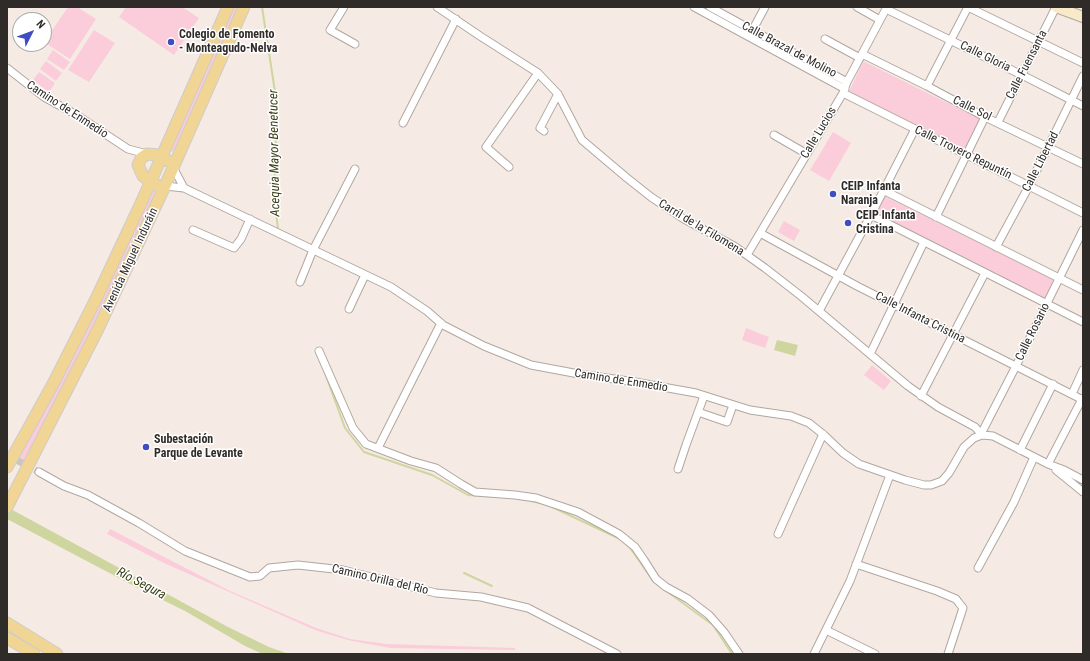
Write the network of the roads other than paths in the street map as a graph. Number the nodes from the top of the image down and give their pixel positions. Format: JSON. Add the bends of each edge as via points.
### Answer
{"nodes":[{"id":1,"x":228,"y":7,"type":"edge"},
{"id":2,"x":244,"y":7,"type":"edge"},
{"id":3,"x":344,"y":7,"type":"edge"},
{"id":4,"x":437,"y":7,"type":"edge"},
{"id":5,"x":694,"y":7,"type":"edge"},
{"id":6,"x":710,"y":7,"type":"edge"},
{"id":7,"x":765,"y":7,"type":"edge"},
{"id":8,"x":857,"y":7,"type":"edge"},
{"id":9,"x":968,"y":7,"type":"edge"},
{"id":10,"x":1056,"y":7,"type":"edge"},
{"id":11,"x":887,"y":8,"type":"edge"},
{"id":12,"x":702,"y":9,"type":"edge"},
{"id":13,"x":1083,"y":16,"type":"edge"},
{"id":14,"x":456,"y":19,"type":"junction"},
{"id":15,"x":880,"y":20,"type":"junction"},
{"id":16,"x":751,"y":34,"type":"junction"},
{"id":17,"x":825,"y":39,"type":"dead end"},
{"id":18,"x":951,"y":40,"type":"junction"},
{"id":19,"x":1039,"y":42,"type":"junction"},
{"id":20,"x":355,"y":44,"type":"dead end"},
{"id":21,"x":861,"y":56,"type":"junction"},
{"id":22,"x":1083,"y":63,"type":"edge"},
{"id":23,"x":7,"y":68,"type":"edge"},
{"id":24,"x":538,"y":73,"type":"junction"},
{"id":25,"x":1022,"y":75,"type":"junction"},
{"id":26,"x":1083,"y":76,"type":"edge"},
{"id":27,"x":927,"y":86,"type":"junction"},
{"id":28,"x":845,"y":88,"type":"junction"},
{"id":29,"x":558,"y":94,"type":"junction"},
{"id":30,"x":1072,"y":101,"type":"junction"},
{"id":31,"x":1083,"y":106,"type":"edge"},
{"id":32,"x":985,"y":116,"type":"junction"},
{"id":33,"x":998,"y":122,"type":"junction"},
{"id":34,"x":403,"y":123,"type":"dead end"},
{"id":35,"x":915,"y":129,"type":"junction"},
{"id":36,"x":544,"y":131,"type":"dead end"},
{"id":37,"x":774,"y":135,"type":"dead end"},
{"id":38,"x":1048,"y":147,"type":"junction"},
{"id":39,"x":128,"y":149,"type":"junction"},
{"id":40,"x":147,"y":154,"type":"junction"},
{"id":41,"x":807,"y":154,"type":"junction"},
{"id":42,"x":966,"y":155,"type":"junction"},
{"id":43,"x":162,"y":157,"type":"junction"},
{"id":44,"x":1083,"y":164,"type":"edge"},
{"id":45,"x":138,"y":165,"type":"junction"},
{"id":46,"x":173,"y":167,"type":"junction"},
{"id":47,"x":509,"y":167,"type":"dead end"},
{"id":48,"x":355,"y":169,"type":"dead end"},
{"id":49,"x":151,"y":182,"type":"junction"},
{"id":50,"x":165,"y":186,"type":"junction"},
{"id":51,"x":1029,"y":186,"type":"junction"},
{"id":52,"x":184,"y":188,"type":"junction"},
{"id":53,"x":883,"y":190,"type":"junction"},
{"id":54,"x":1083,"y":213,"type":"edge"},
{"id":55,"x":871,"y":215,"type":"junction"},
{"id":56,"x":936,"y":217,"type":"junction"},
{"id":57,"x":250,"y":219,"type":"junction"},
{"id":58,"x":193,"y":230,"type":"dead end"},
{"id":59,"x":1083,"y":230,"type":"edge"},
{"id":60,"x":760,"y":233,"type":"junction"},
{"id":61,"x":924,"y":242,"type":"junction"},
{"id":62,"x":996,"y":247,"type":"junction"},
{"id":63,"x":313,"y":250,"type":"junction"},
{"id":64,"x":747,"y":256,"type":"junction"},
{"id":65,"x":985,"y":272,"type":"junction"},
{"id":66,"x":365,"y":275,"type":"junction"},
{"id":67,"x":838,"y":276,"type":"junction"},
{"id":68,"x":1059,"y":278,"type":"junction"},
{"id":69,"x":300,"y":282,"type":"dead end"},
{"id":70,"x":1083,"y":290,"type":"edge"},
{"id":71,"x":1047,"y":304,"type":"junction"},
{"id":72,"x":894,"y":305,"type":"junction"},
{"id":73,"x":349,"y":309,"type":"dead end"},
{"id":74,"x":819,"y":311,"type":"junction"},
{"id":75,"x":1083,"y":322,"type":"edge"},
{"id":76,"x":441,"y":323,"type":"junction"},
{"id":77,"x":953,"y":334,"type":"junction"},
{"id":78,"x":319,"y":351,"type":"dead end"},
{"id":79,"x":870,"y":354,"type":"junction"},
{"id":80,"x":1016,"y":366,"type":"junction"},
{"id":81,"x":1083,"y":370,"type":"edge"},
{"id":82,"x":1053,"y":384,"type":"junction"},
{"id":83,"x":1072,"y":394,"type":"junction"},
{"id":84,"x":704,"y":396,"type":"junction"},
{"id":85,"x":921,"y":396,"type":"junction"},
{"id":86,"x":1082,"y":399,"type":"edge"},
{"id":87,"x":732,"y":405,"type":"junction"},
{"id":88,"x":698,"y":412,"type":"junction"},
{"id":89,"x":823,"y":434,"type":"junction"},
{"id":90,"x":982,"y":434,"type":"junction"},
{"id":91,"x":378,"y":448,"type":"junction"},
{"id":92,"x":1020,"y":450,"type":"junction"},
{"id":93,"x":1034,"y":457,"type":"junction"},
{"id":94,"x":1048,"y":464,"type":"junction"},
{"id":95,"x":7,"y":467,"type":"edge"},
{"id":96,"x":678,"y":469,"type":"dead end"},
{"id":97,"x":39,"y":472,"type":"tunnel mouth"},
{"id":98,"x":890,"y":475,"type":"junction"},
{"id":99,"x":1083,"y":480,"type":"edge"},
{"id":100,"x":1083,"y":492,"type":"edge"},
{"id":101,"x":7,"y":507,"type":"edge"},
{"id":102,"x":778,"y":534,"type":"dead end"},
{"id":103,"x":856,"y":564,"type":"junction"},
{"id":104,"x":978,"y":568,"type":"dead end"},
{"id":105,"x":7,"y":624,"type":"edge"},
{"id":106,"x":826,"y":630,"type":"junction"},
{"id":107,"x":7,"y":638,"type":"edge"},
{"id":108,"x":34,"y":654,"type":"edge"},
{"id":109,"x":57,"y":654,"type":"edge"},
{"id":110,"x":618,"y":654,"type":"edge"},
{"id":111,"x":739,"y":654,"type":"edge"},
{"id":112,"x":814,"y":654,"type":"edge"},
{"id":113,"x":875,"y":654,"type":"edge"},
{"id":114,"x":948,"y":654,"type":"edge"}],
"edges":[{"from":1,"to":43,"type":"main road","name":"Avenida Miguel Induráin"},
{"from":2,"to":46,"type":"main road","name":"Avenida Miguel Induráin"},
{"from":3,"to":20,"type":"street","via":[[330,30]]},
{"from":4,"to":14,"type":"street","name":"Carril de la Filomena"},
{"from":5,"to":12,"type":"street"},
{"from":6,"to":16,"type":"street","name":"Calle Brazal de Molino"},
{"from":7,"to":16,"type":"street"},
{"from":8,"to":15,"type":"street"},
{"from":9,"to":18,"type":"street"},
{"from":9,"to":19,"type":"street"},
{"from":10,"to":13,"type":"main road"},
{"from":10,"to":19,"type":"street","name":"Calle Fuensanta"},
{"from":11,"to":15,"type":"street","name":"Calle Lucios"},
{"from":11,"to":18,"type":"street","name":"Calle Gloria"},
{"from":12,"to":16,"type":"street"},
{"from":14,"to":24,"type":"street","name":"Carril de la Filomena"},
{"from":14,"to":34,"type":"street"},
{"from":15,"to":21,"type":"street","name":"Calle Lucios"},
{"from":16,"to":28,"type":"street","name":"Calle Trovero Repuntín"},
{"from":17,"to":21,"type":"street","name":"Calle Sol"},
{"from":18,"to":25,"type":"street","name":"Calle Gloria"},
{"from":18,"to":27,"type":"street"},
{"from":19,"to":22,"type":"street"},
{"from":19,"to":25,"type":"street","name":"Calle Fuensanta"},
{"from":21,"to":27,"type":"street","name":"Calle Sol"},
{"from":21,"to":28,"type":"street","name":"Calle Lucios"},
{"from":23,"to":39,"type":"street","name":"Camino de Enmedio","via":[[44,97]]},
{"from":24,"to":29,"type":"street","name":"Carril de la Filomena"},
{"from":24,"to":47,"type":"street","via":[[486,147]]},
{"from":25,"to":30,"type":"street","name":"Calle Gloria"},
{"from":25,"to":33,"type":"street","name":"Calle Fuensanta"},
{"from":26,"to":30,"type":"street","name":"Calle Libertad"},
{"from":27,"to":32,"type":"street","name":"Calle Sol"},
{"from":28,"to":35,"type":"street","name":"Calle Trovero Repuntín"},
{"from":28,"to":41,"type":"street","name":"Calle Lucios"},
{"from":29,"to":36,"type":"street","via":[[540,128]]},
{"from":29,"to":64,"type":"street","name":"Carril de la Filomena","via":[[582,140],[650,197]]},
{"from":30,"to":31,"type":"street","name":"Calle Gloria"},
{"from":30,"to":38,"type":"street","name":"Calle Libertad"},
{"from":32,"to":33,"type":"street","name":"Calle Sol"},
{"from":32,"to":42,"type":"street"},
{"from":33,"to":38,"type":"street","name":"Calle Sol"},
{"from":35,"to":42,"type":"street","name":"Calle Trovero Repuntín"},
{"from":35,"to":53,"type":"street"},
{"from":37,"to":41,"type":"street"},
{"from":38,"to":44,"type":"street","name":"Calle Sol"},
{"from":38,"to":51,"type":"street","name":"Calle Libertad"},
{"from":39,"to":40,"type":"street"},
{"from":39,"to":45,"type":"street"},
{"from":40,"to":43,"type":"main road"},
{"from":40,"to":45,"type":"main road","via":[[141,158]]},
{"from":41,"to":60,"type":"street","name":"Calle Lucios"},
{"from":42,"to":51,"type":"street","name":"Calle Trovero Repuntín"},
{"from":42,"to":56,"type":"street"},
{"from":43,"to":46,"type":"main road"},
{"from":43,"to":49,"type":"main road","name":"Avenida Miguel Induráin"},
{"from":45,"to":49,"type":"main road","via":[[143,176]]},
{"from":46,"to":50,"type":"main road","name":"Avenida Miguel Induráin"},
{"from":46,"to":52,"type":"street"},
{"from":48,"to":63,"type":"street"},
{"from":49,"to":50,"type":"main road"},
{"from":49,"to":95,"type":"main road","name":"Avenida Miguel Induráin","via":[[76,339]]},
{"from":50,"to":52,"type":"street","name":"Camino de Enmedio"},
{"from":50,"to":101,"type":"main road","name":"Avenida Miguel Induráin","via":[[97,331]]},
{"from":51,"to":54,"type":"street","name":"Calle Trovero Repuntín"},
{"from":51,"to":62,"type":"street","name":"Calle Libertad"},
{"from":52,"to":57,"type":"street","name":"Camino de Enmedio"},
{"from":53,"to":55,"type":"street"},
{"from":53,"to":56,"type":"street"},
{"from":55,"to":61,"type":"street"},
{"from":55,"to":67,"type":"street"},
{"from":56,"to":62,"type":"street"},
{"from":57,"to":58,"type":"street","via":[[234,248]]},
{"from":57,"to":63,"type":"street","name":"Camino de Enmedio"},
{"from":59,"to":68,"type":"street","name":"Calle Rosario"},
{"from":60,"to":64,"type":"street","name":"Calle Lucios"},
{"from":60,"to":67,"type":"street","name":"Calle Infanta Cristina"},
{"from":61,"to":65,"type":"street"},
{"from":61,"to":72,"type":"street"},
{"from":62,"to":68,"type":"street"},
{"from":63,"to":66,"type":"street","name":"Camino de Enmedio"},
{"from":63,"to":69,"type":"street"},
{"from":64,"to":74,"type":"street","name":"Carril de la Filomena"},
{"from":65,"to":71,"type":"street"},
{"from":65,"to":77,"type":"street"},
{"from":66,"to":73,"type":"street"},
{"from":66,"to":76,"type":"street","name":"Camino de Enmedio","via":[[397,291]]},
{"from":67,"to":72,"type":"street","name":"Calle Infanta Cristina"},
{"from":67,"to":74,"type":"street"},
{"from":68,"to":70,"type":"street"},
{"from":68,"to":71,"type":"street","name":"Calle Rosario"},
{"from":71,"to":75,"type":"street"},
{"from":71,"to":80,"type":"street","name":"Calle Rosario"},
{"from":72,"to":77,"type":"street","name":"Calle Infanta Cristina"},
{"from":72,"to":79,"type":"street"},
{"from":74,"to":79,"type":"street","name":"Carril de la Filomena"},
{"from":76,"to":84,"type":"street","name":"Camino de Enmedio","via":[[484,346],[531,366],[635,382]]},
{"from":76,"to":91,"type":"street"},
{"from":77,"to":80,"type":"street","name":"Calle Infanta Cristina"},
{"from":77,"to":85,"type":"street"},
{"from":78,"to":91,"type":"street","via":[[352,428],[366,444]]},
{"from":79,"to":85,"type":"street","name":"Carril de la Filomena"},
{"from":80,"to":82,"type":"street","name":"Calle Infanta Cristina"},
{"from":80,"to":90,"type":"street","name":"Calle Rosario"},
{"from":81,"to":83,"type":"street"},
{"from":82,"to":83,"type":"street","name":"Calle Infanta Cristina"},
{"from":82,"to":92,"type":"street"},
{"from":83,"to":86,"type":"street","name":"Calle Infanta Cristina"},
{"from":84,"to":87,"type":"street","name":"Camino de Enmedio"},
{"from":84,"to":88,"type":"street"},
{"from":85,"to":90,"type":"street","name":"Carril de la Filomena","via":[[975,427]]},
{"from":86,"to":94,"type":"street"},
{"from":87,"to":88,"type":"street","via":[[727,422]]},
{"from":87,"to":89,"type":"street","name":"Camino de Enmedio","via":[[791,416],[809,423]]},
{"from":88,"to":96,"type":"street"},
{"from":89,"to":98,"type":"street","name":"Camino de Enmedio","via":[[851,460]]},
{"from":89,"to":102,"type":"street"},
{"from":90,"to":92,"type":"street","via":[[993,436]]},
{"from":90,"to":98,"type":"street","name":"Camino de Enmedio","via":[[964,448],[946,477],[937,484],[924,485]]},
{"from":91,"to":111,"type":"street","via":[[436,468],[475,492],[536,498],[578,512],[619,534],[635,547],[656,579],[688,598],[709,615]]},
{"from":92,"to":93,"type":"street"},
{"from":93,"to":94,"type":"street"},
{"from":93,"to":104,"type":"street","via":[[1014,502]]},
{"from":94,"to":99,"type":"street"},
{"from":94,"to":100,"type":"street"},
{"from":97,"to":110,"type":"street","name":"Camino Orilla del Río","via":[[140,523],[185,551],[250,577],[260,576],[269,568],[298,565],[343,570],[436,593],[481,598],[528,608]]},
{"from":98,"to":103,"type":"street"},
{"from":103,"to":106,"type":"street"},
{"from":103,"to":114,"type":"street","via":[[956,599],[963,608]]},
{"from":105,"to":109,"type":"main road"},
{"from":106,"to":112,"type":"street"},
{"from":106,"to":113,"type":"street"},
{"from":107,"to":108,"type":"main road"}]}
